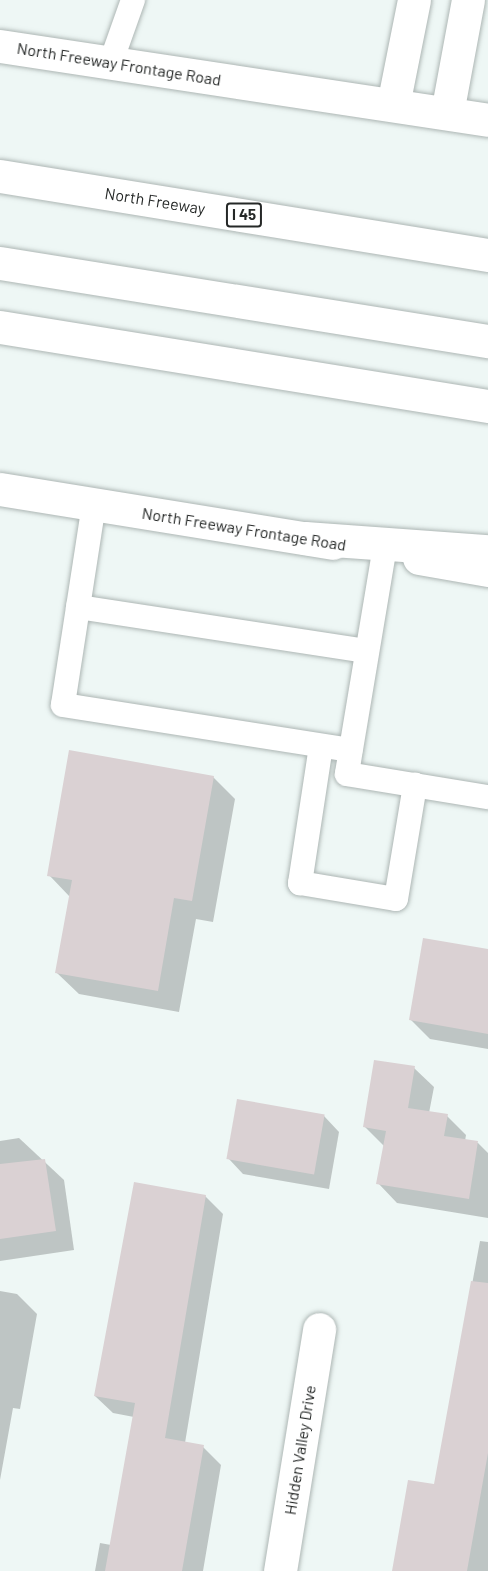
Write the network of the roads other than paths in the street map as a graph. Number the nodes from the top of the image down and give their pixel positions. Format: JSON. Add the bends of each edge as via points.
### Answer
{"nodes":[{"id":1,"x":133,"y":0,"type":"edge"},
{"id":2,"x":414,"y":0,"type":"edge"},
{"id":3,"x":468,"y":0,"type":"edge"},
{"id":4,"x":0,"y":46,"type":"edge"},
{"id":5,"x":111,"y":62,"type":"junction"},
{"id":6,"x":393,"y":105,"type":"junction"},
{"id":7,"x":447,"y":113,"type":"junction"},
{"id":8,"x":488,"y":120,"type":"edge"},
{"id":9,"x":0,"y":176,"type":"edge"},
{"id":10,"x":488,"y":255,"type":"edge"},
{"id":11,"x":0,"y":263,"type":"edge"},
{"id":12,"x":0,"y":327,"type":"edge"},
{"id":13,"x":488,"y":341,"type":"edge"},
{"id":14,"x":488,"y":406,"type":"edge"},
{"id":15,"x":0,"y":489,"type":"edge"},
{"id":16,"x":94,"y":504,"type":"junction"},
{"id":17,"x":305,"y":538,"type":"junction"},
{"id":18,"x":488,"y":551,"type":"edge"},
{"id":19,"x":384,"y":552,"type":"junction"},
{"id":20,"x":488,"y":570,"type":"edge"},
{"id":21,"x":78,"y":607,"type":"junction"},
{"id":22,"x":368,"y":651,"type":"junction"},
{"id":23,"x":321,"y":746,"type":"junction"},
{"id":24,"x":351,"y":750,"type":"junction"},
{"id":25,"x":415,"y":785,"type":"junction"},
{"id":26,"x":488,"y":797,"type":"edge"},
{"id":27,"x":319,"y":1329,"type":"dead end"},
{"id":28,"x":280,"y":1571,"type":"edge"}],
"edges":[{"from":1,"to":5,"type":"lane"},
{"from":2,"to":6,"type":"main road"},
{"from":3,"to":7,"type":"main road"},
{"from":4,"to":5,"type":"main road","name":"North Freeway Frontage Road"},
{"from":5,"to":6,"type":"main road","name":"North Freeway Frontage Road"},
{"from":6,"to":7,"type":"main road","name":"North Freeway Frontage Road"},
{"from":7,"to":8,"type":"main road","name":"North Freeway Frontage Road"},
{"from":9,"to":10,"type":"main road","name":"North Freeway","number":"I 45"},
{"from":11,"to":13,"type":"main road"},
{"from":12,"to":14,"type":"main road"},
{"from":15,"to":16,"type":"main road","name":"North Freeway Frontage Road"},
{"from":16,"to":17,"type":"main road","name":"North Freeway Frontage Road"},
{"from":16,"to":21,"type":"lane"},
{"from":17,"to":18,"type":"main road"},
{"from":17,"to":19,"type":"main road","name":"North Freeway Frontage Road"},
{"from":19,"to":20,"type":"main road","name":"North Freeway Frontage Road"},
{"from":19,"to":22,"type":"lane"},
{"from":21,"to":22,"type":"lane"},
{"from":21,"to":23,"type":"lane","via":[[63,705]]},
{"from":22,"to":24,"type":"lane"},
{"from":23,"to":24,"type":"lane"},
{"from":23,"to":25,"type":"lane","via":[[300,883],[396,898]]},
{"from":24,"to":25,"type":"lane","via":[[347,774]]},
{"from":25,"to":26,"type":"lane"},
{"from":27,"to":28,"type":"main road","name":"Hidden Valley Drive"}]}
